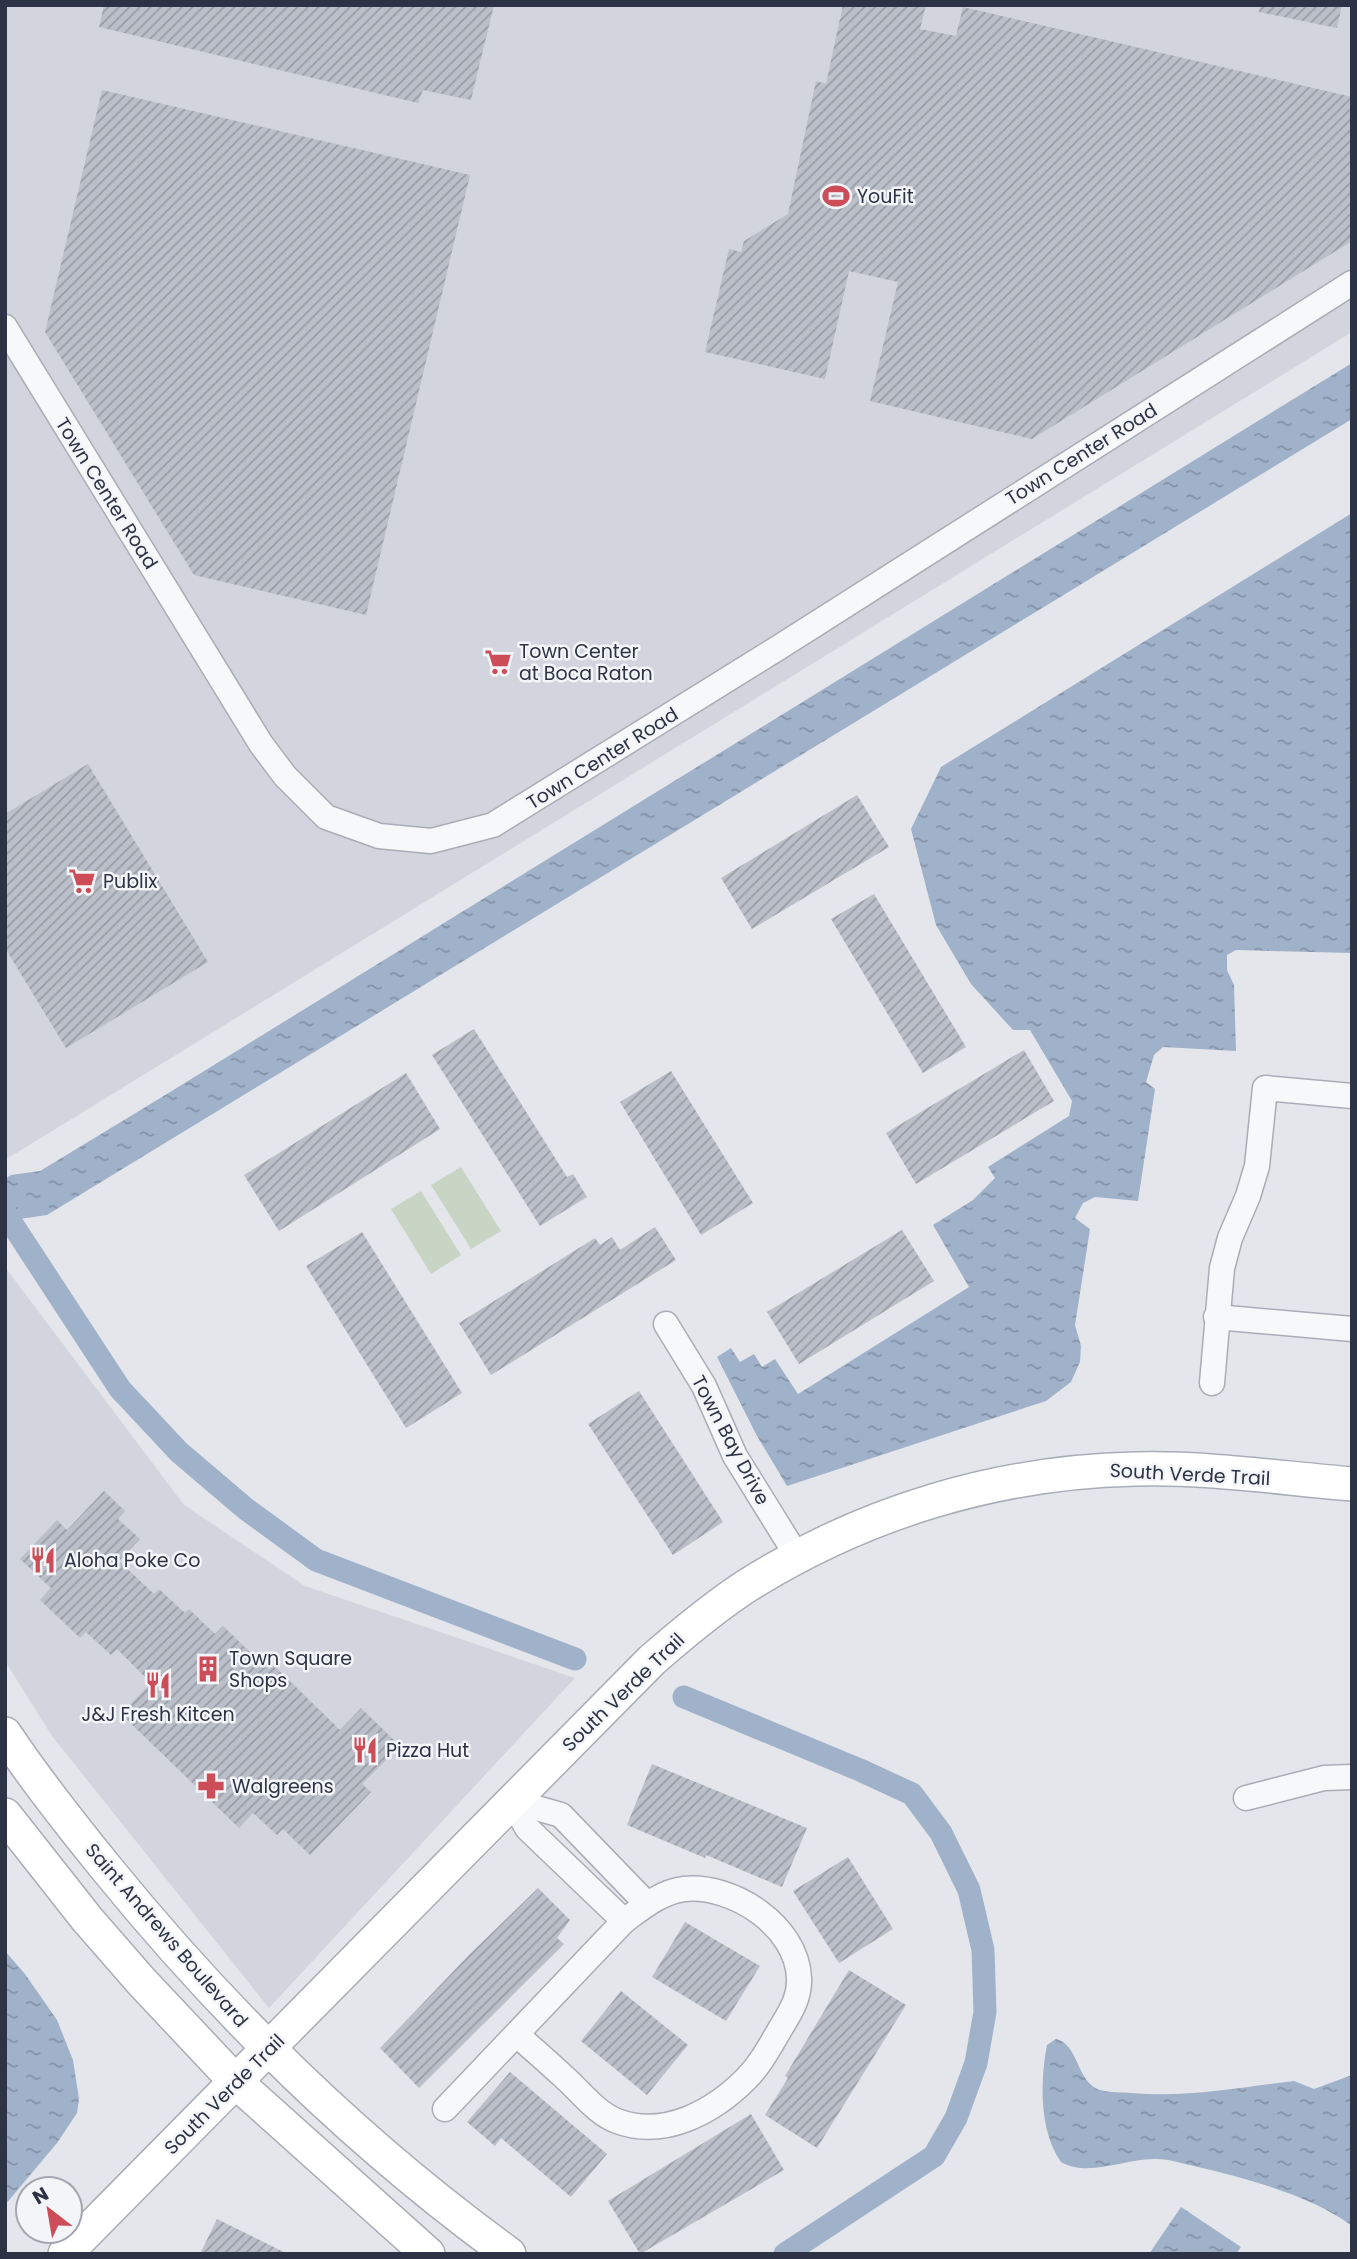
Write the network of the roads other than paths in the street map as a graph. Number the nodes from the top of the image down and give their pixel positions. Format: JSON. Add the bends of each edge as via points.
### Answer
{"nodes":[{"id":1,"x":1352,"y":283,"type":"edge"},
{"id":2,"x":5,"y":327,"type":"edge"},
{"id":3,"x":1352,"y":1096,"type":"edge"},
{"id":4,"x":1216,"y":1317,"type":"junction"},
{"id":5,"x":666,"y":1324,"type":"dead end"},
{"id":6,"x":1352,"y":1329,"type":"edge"},
{"id":7,"x":1212,"y":1383,"type":"dead end"},
{"id":8,"x":1352,"y":1485,"type":"edge"},
{"id":9,"x":797,"y":1556,"type":"junction"},
{"id":10,"x":5,"y":1734,"type":"edge"},
{"id":11,"x":1352,"y":1777,"type":"edge"},
{"id":12,"x":1246,"y":1798,"type":"dead end"},
{"id":13,"x":512,"y":1801,"type":"junction"},
{"id":14,"x":5,"y":1815,"type":"edge"},
{"id":15,"x":647,"y":1904,"type":"junction"},
{"id":16,"x":624,"y":1921,"type":"junction"},
{"id":17,"x":517,"y":2035,"type":"junction"},
{"id":18,"x":269,"y":2049,"type":"junction"},
{"id":19,"x":236,"y":2082,"type":"junction"},
{"id":20,"x":445,"y":2109,"type":"dead end"},
{"id":21,"x":65,"y":2254,"type":"edge"},
{"id":22,"x":428,"y":2254,"type":"edge"},
{"id":23,"x":509,"y":2254,"type":"edge"}],
"edges":[{"from":1,"to":2,"type":"street","name":"Town Center Road","via":[[493,825],[431,841],[379,836],[326,817],[285,776]]},
{"from":3,"to":4,"type":"street","via":[[1265,1088],[1257,1166],[1224,1258]]},
{"from":4,"to":6,"type":"street"},
{"from":4,"to":7,"type":"street"},
{"from":5,"to":9,"type":"street","name":"Town Bay Drive"},
{"from":8,"to":9,"type":"street","name":"South Verde Trail","via":[[1188,1470],[1076,1472],[984,1486],[915,1505]]},
{"from":9,"to":13,"type":"street","name":"South Verde Trail","via":[[717,1607],[652,1660]]},
{"from":10,"to":18,"type":"street","name":"Saint Andrews Boulevard","via":[[137,1906]]},
{"from":11,"to":12,"type":"street","via":[[1324,1778]]},
{"from":13,"to":15,"type":"street","via":[[561,1815]]},
{"from":13,"to":16,"type":"street","via":[[527,1828]]},
{"from":13,"to":18,"type":"street","name":"South Verde Trail"},
{"from":14,"to":19,"type":"street","via":[[96,1929]]},
{"from":15,"to":16,"type":"street"},
{"from":15,"to":17,"type":"street","via":[[683,1889],[713,1891],[759,1913],[793,1949],[799,1972],[797,1996],[747,2078],[726,2097],[681,2121],[660,2127],[629,2125],[601,2112]]},
{"from":16,"to":17,"type":"street"},
{"from":17,"to":20,"type":"street"},
{"from":18,"to":19,"type":"street","name":"South Verde Trail"},
{"from":18,"to":23,"type":"street","name":"Saint Andrews Boulevard","via":[[377,2149]]},
{"from":19,"to":21,"type":"street","name":"South Verde Trail"},
{"from":19,"to":22,"type":"street"}]}
